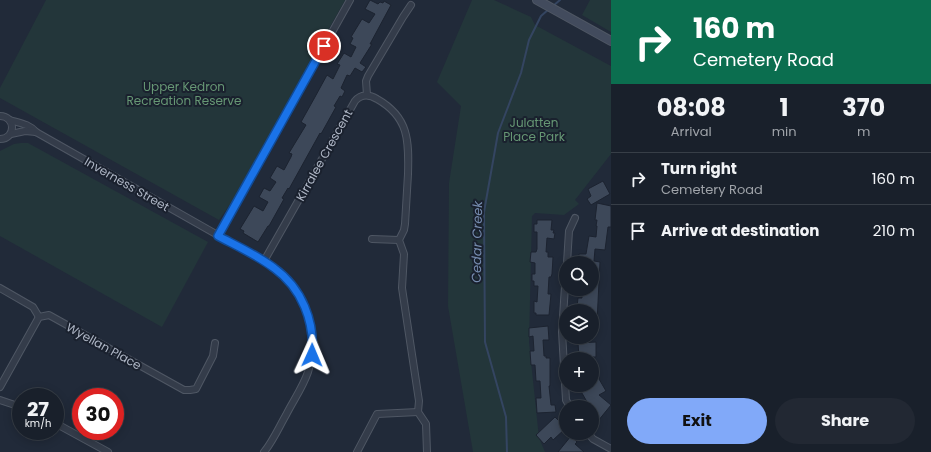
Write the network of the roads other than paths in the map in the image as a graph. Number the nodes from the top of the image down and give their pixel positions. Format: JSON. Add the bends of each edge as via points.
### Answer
{"nodes":[{"id":1,"x":350,"y":0,"type":"edge"},
{"id":2,"x":537,"y":0,"type":"edge"},
{"id":3,"x":411,"y":5,"type":"dead end"},
{"id":4,"x":611,"y":41,"type":"edge"},
{"id":5,"x":367,"y":95,"type":"junction"},
{"id":6,"x":0,"y":116,"type":"edge"},
{"id":7,"x":10,"y":120,"type":"junction"},
{"id":8,"x":36,"y":132,"type":"junction"},
{"id":9,"x":11,"y":134,"type":"junction"},
{"id":10,"x":0,"y":139,"type":"edge"},
{"id":11,"x":575,"y":218,"type":"dead end"},
{"id":12,"x":218,"y":236,"type":"junction"},
{"id":13,"x":372,"y":239,"type":"dead end"},
{"id":14,"x":399,"y":240,"type":"junction"},
{"id":15,"x":567,"y":256,"type":"edge"},
{"id":16,"x":264,"y":261,"type":"junction"},
{"id":17,"x":0,"y":288,"type":"edge"},
{"id":18,"x":564,"y":296,"type":"edge"},
{"id":19,"x":39,"y":317,"type":"junction"},
{"id":20,"x":216,"y":343,"type":"dead end"},
{"id":21,"x":0,"y":387,"type":"edge"},
{"id":22,"x":0,"y":400,"type":"edge"},
{"id":23,"x":566,"y":400,"type":"edge"},
{"id":24,"x":12,"y":404,"type":"edge"},
{"id":25,"x":418,"y":412,"type":"junction"},
{"id":26,"x":64,"y":428,"type":"edge"},
{"id":27,"x":596,"y":440,"type":"edge"},
{"id":28,"x":611,"y":449,"type":"edge"},
{"id":29,"x":108,"y":452,"type":"edge"},
{"id":30,"x":264,"y":452,"type":"edge"},
{"id":31,"x":356,"y":452,"type":"edge"},
{"id":32,"x":427,"y":452,"type":"edge"}],
"edges":[{"from":1,"to":12,"type":"street"},
{"from":2,"to":4,"type":"main road"},
{"from":3,"to":5,"type":"street","via":[[368,77]]},
{"from":5,"to":14,"type":"street","via":[[393,111],[401,121],[407,136],[405,224]]},
{"from":5,"to":16,"type":"street","name":"Kirralee Crescent","via":[[358,98],[354,103]]},
{"from":6,"to":7,"type":"street","name":"Inverness Street"},
{"from":7,"to":8,"type":"street","name":"Inverness Street","via":[[28,125]]},
{"from":7,"to":9,"type":"street","via":[[13,128]]},
{"from":8,"to":9,"type":"street"},
{"from":8,"to":12,"type":"street","name":"Inverness Street"},
{"from":9,"to":10,"type":"street"},
{"from":11,"to":15,"type":"street","via":[[569,231]]},
{"from":12,"to":16,"type":"street","name":"Inverness Street"},
{"from":13,"to":14,"type":"street"},
{"from":14,"to":25,"type":"street","via":[[404,254],[402,288],[420,401]]},
{"from":16,"to":30,"type":"street","name":"Inverness Street","via":[[285,277],[301,298],[309,320],[312,347],[304,381]]},
{"from":17,"to":19,"type":"street","via":[[33,307]]},
{"from":18,"to":23,"type":"street","via":[[562,332]]},
{"from":19,"to":20,"type":"street","name":"Wyellan Place","via":[[49,315],[184,390],[196,389],[213,356]]},
{"from":19,"to":21,"type":"street"},
{"from":22,"to":24,"type":"street"},
{"from":25,"to":31,"type":"street","via":[[377,414]]},
{"from":25,"to":32,"type":"street","via":[[426,424]]},
{"from":26,"to":29,"type":"street"},
{"from":27,"to":28,"type":"street"}]}
